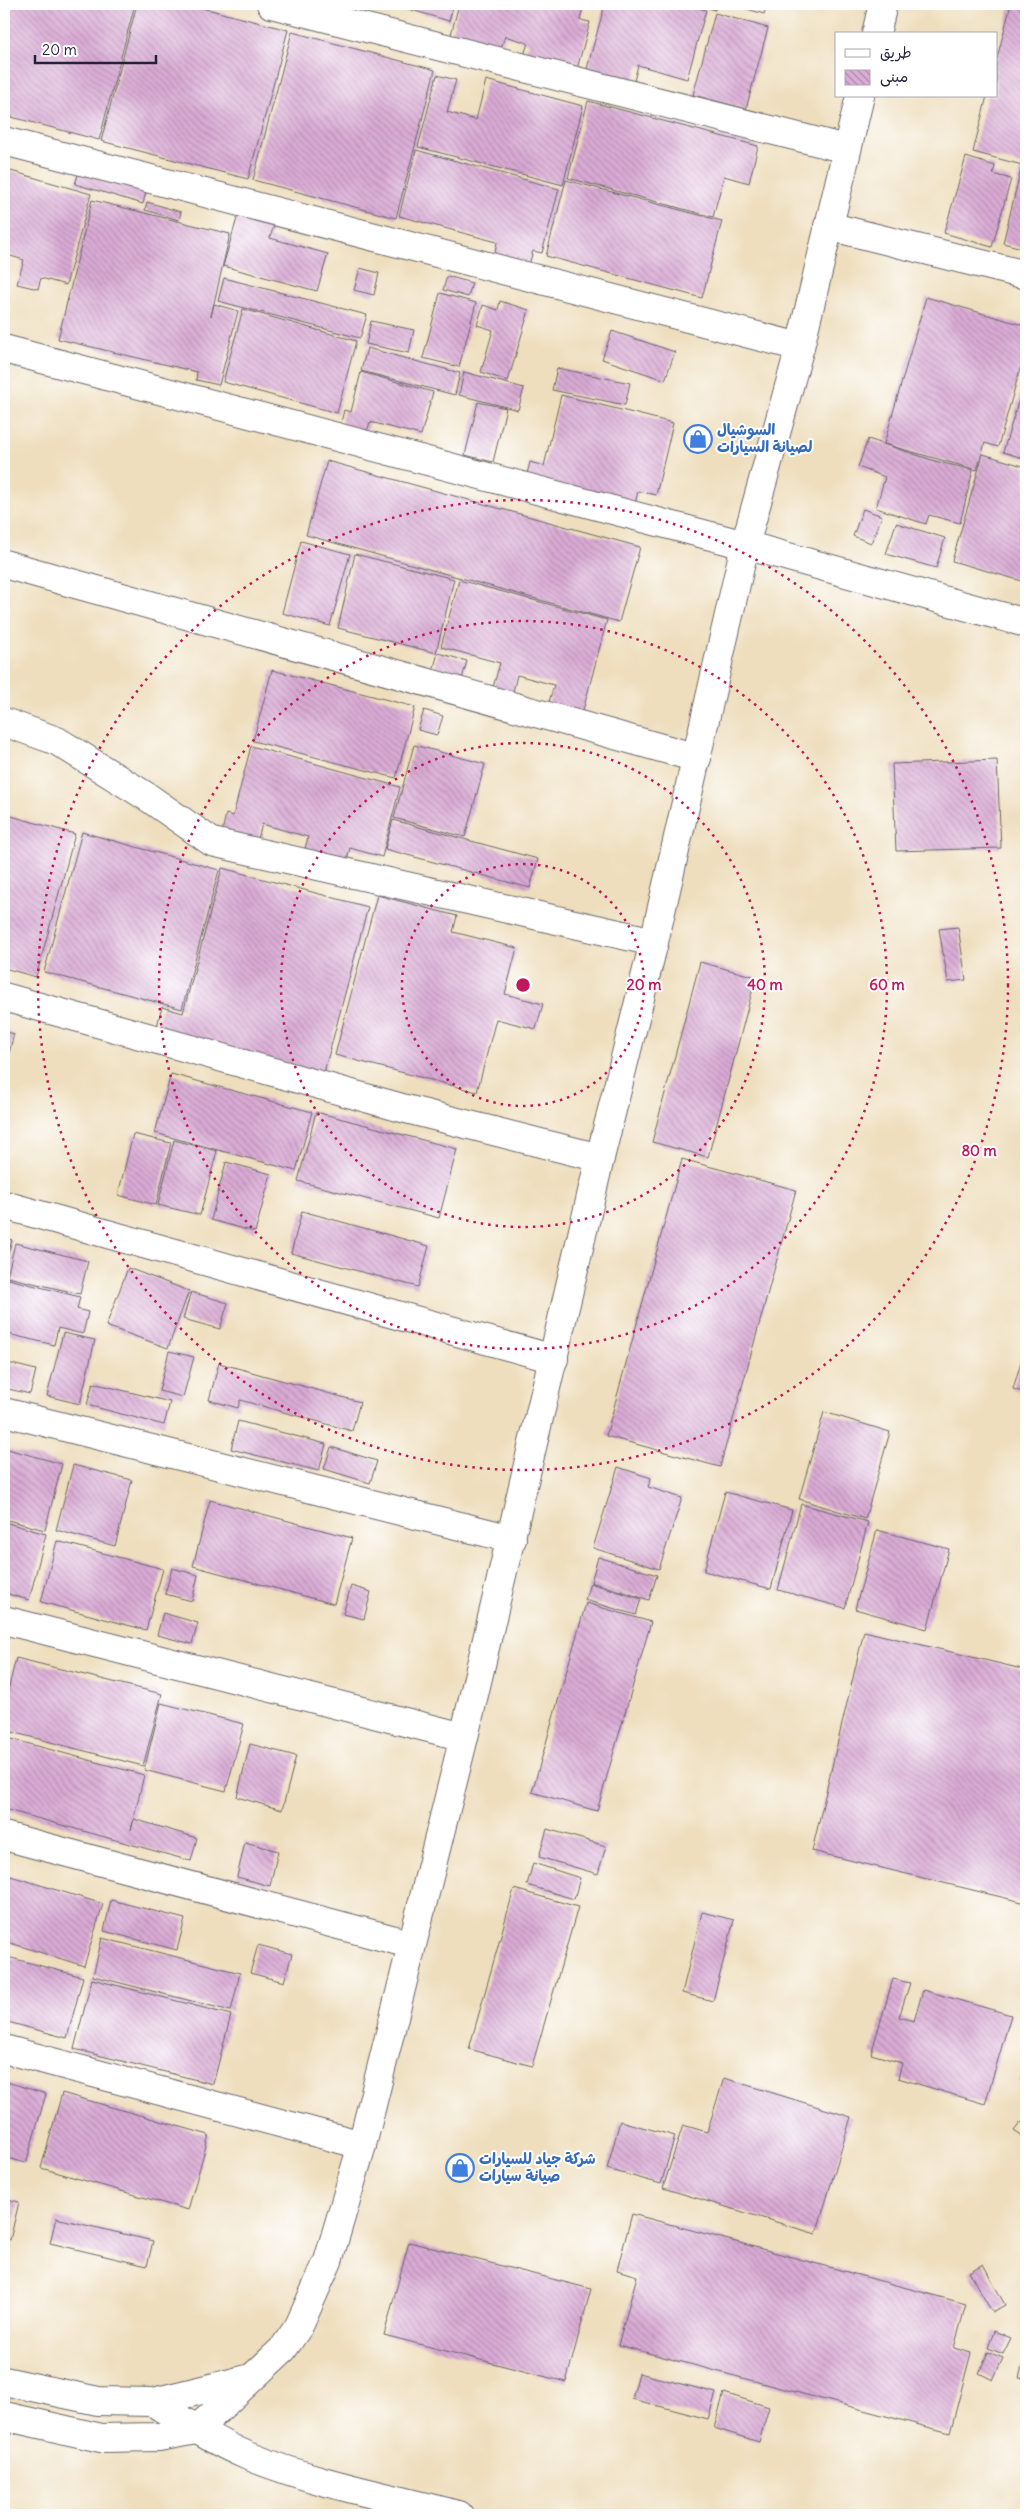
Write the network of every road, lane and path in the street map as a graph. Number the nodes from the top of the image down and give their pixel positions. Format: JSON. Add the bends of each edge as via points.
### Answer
{"nodes":[{"id":1,"x":272,"y":4,"type":"edge"},
{"id":2,"x":883,"y":4,"type":"edge"},
{"id":3,"x":876,"y":32,"type":"edge"},
{"id":4,"x":859,"y":98,"type":"edge"},
{"id":5,"x":4,"y":141,"type":"edge"},
{"id":6,"x":846,"y":149,"type":"junction"},
{"id":7,"x":828,"y":226,"type":"junction"},
{"id":8,"x":1026,"y":276,"type":"edge"},
{"id":9,"x":800,"y":347,"type":"junction"},
{"id":10,"x":4,"y":349,"type":"edge"},
{"id":11,"x":745,"y":545,"type":"junction"},
{"id":12,"x":4,"y":564,"type":"edge"},
{"id":13,"x":1026,"y":623,"type":"edge"},
{"id":14,"x":4,"y":722,"type":"edge"},
{"id":15,"x":697,"y":758,"type":"junction"},
{"id":16,"x":654,"y":942,"type":"junction"},
{"id":17,"x":4,"y":997,"type":"edge"},
{"id":18,"x":600,"y":1158,"type":"junction"},
{"id":19,"x":4,"y":1205,"type":"edge"},
{"id":20,"x":554,"y":1359,"type":"junction"},
{"id":21,"x":4,"y":1412,"type":"edge"},
{"id":22,"x":512,"y":1539,"type":"junction"},
{"id":23,"x":4,"y":1620,"type":"edge"},
{"id":24,"x":464,"y":1737,"type":"junction"},
{"id":25,"x":4,"y":1836,"type":"edge"},
{"id":26,"x":410,"y":1944,"type":"junction"},
{"id":27,"x":4,"y":2050,"type":"edge"},
{"id":28,"x":362,"y":2144,"type":"junction"},
{"id":29,"x":255,"y":2377,"type":"junction"},
{"id":30,"x":4,"y":2381,"type":"edge"},
{"id":31,"x":153,"y":2402,"type":"junction"},
{"id":32,"x":4,"y":2416,"type":"edge"},
{"id":33,"x":196,"y":2430,"type":"junction"},
{"id":34,"x":459,"y":2515,"type":"edge"}],
"edges":[{"from":1,"to":6,"type":"street"},
{"from":2,"to":3,"type":"street"},
{"from":4,"to":6,"type":"street"},
{"from":5,"to":9,"type":"street"},
{"from":6,"to":7,"type":"street"},
{"from":7,"to":8,"type":"street"},
{"from":7,"to":9,"type":"street"},
{"from":9,"to":11,"type":"street"},
{"from":10,"to":11,"type":"street"},
{"from":11,"to":13,"type":"street"},
{"from":11,"to":15,"type":"street"},
{"from":12,"to":15,"type":"street"},
{"from":14,"to":16,"type":"street","via":[[57,740],[212,842]]},
{"from":15,"to":16,"type":"street"},
{"from":16,"to":18,"type":"street"},
{"from":17,"to":18,"type":"street","via":[[402,1108]]},
{"from":18,"to":20,"type":"street"},
{"from":19,"to":20,"type":"street"},
{"from":20,"to":22,"type":"street"},
{"from":21,"to":22,"type":"street"},
{"from":22,"to":24,"type":"street"},
{"from":23,"to":24,"type":"street"},
{"from":24,"to":26,"type":"street"},
{"from":25,"to":26,"type":"street"},
{"from":26,"to":28,"type":"street"},
{"from":27,"to":28,"type":"street"},
{"from":28,"to":29,"type":"street","via":[[328,2261],[298,2326],[283,2349]]},
{"from":29,"to":31,"type":"street"},
{"from":29,"to":33,"type":"street"},
{"from":30,"to":31,"type":"street","via":[[98,2401]]},
{"from":31,"to":33,"type":"street"},
{"from":32,"to":33,"type":"street","via":[[102,2438],[159,2437]]},
{"from":33,"to":34,"type":"street","via":[[244,2454],[298,2474]]}]}
